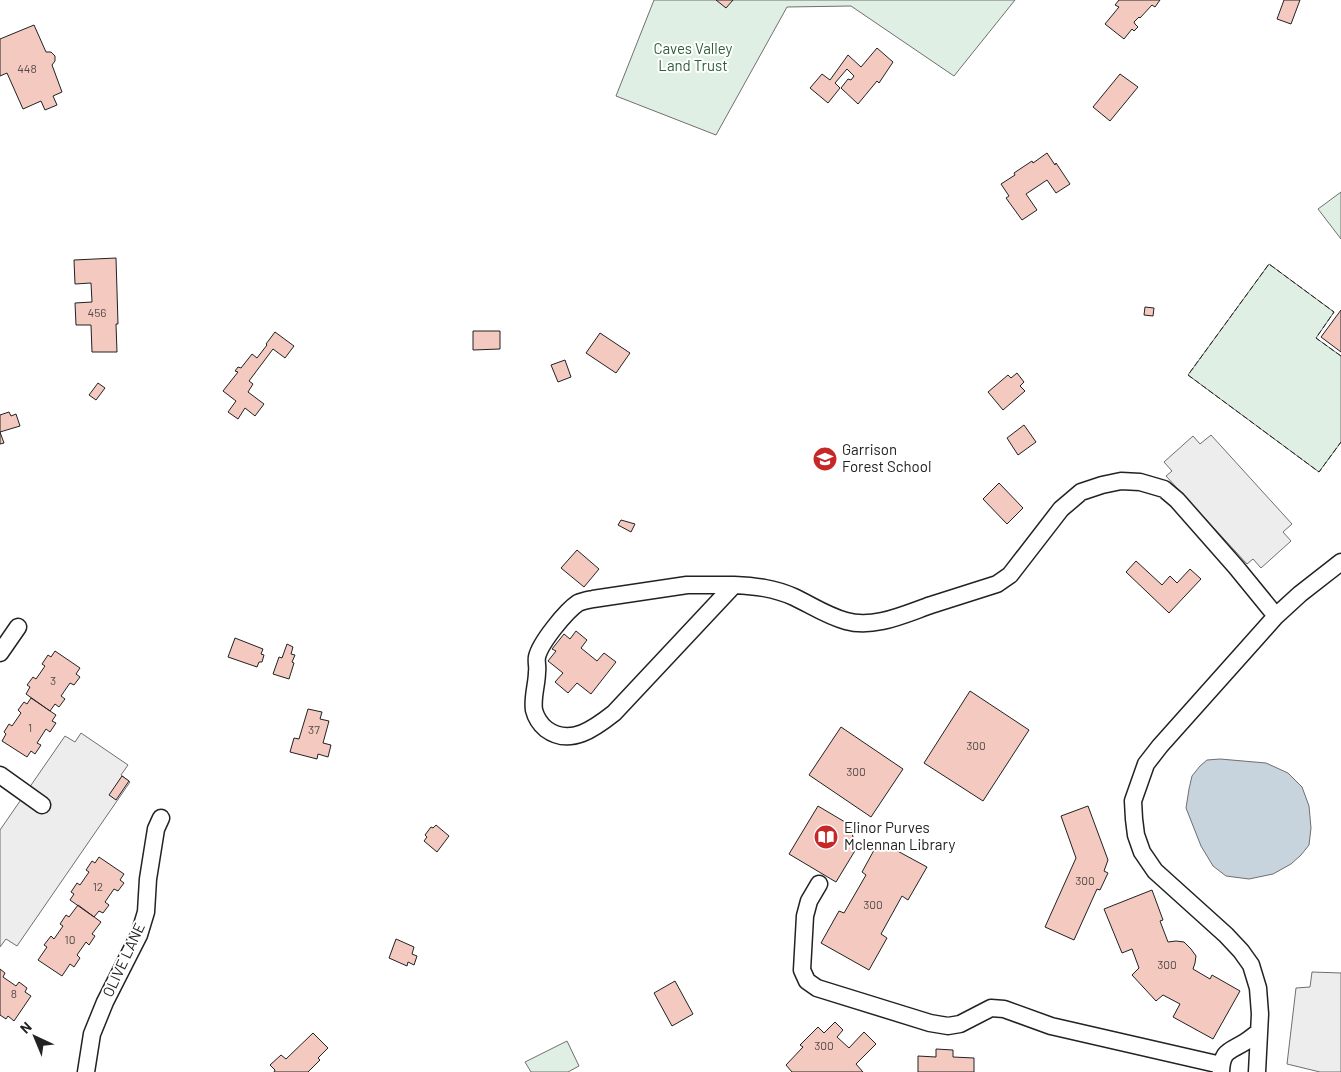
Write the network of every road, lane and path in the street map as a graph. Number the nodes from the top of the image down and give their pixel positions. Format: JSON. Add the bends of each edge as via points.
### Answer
{"nodes":[{"id":1,"x":1341,"y":562,"type":"edge"},
{"id":2,"x":734,"y":585,"type":"junction"},
{"id":3,"x":1276,"y":616,"type":"junction"},
{"id":4,"x":18,"y":627,"type":"dead end"},
{"id":5,"x":0,"y":653,"type":"edge"},
{"id":6,"x":0,"y":775,"type":"edge"},
{"id":7,"x":42,"y":804,"type":"dead end"},
{"id":8,"x":161,"y":818,"type":"dead end"},
{"id":9,"x":819,"y":884,"type":"dead end"},
{"id":10,"x":1259,"y":1032,"type":"junction"},
{"id":11,"x":1221,"y":1069,"type":"edge"},
{"id":12,"x":86,"y":1072,"type":"edge"},
{"id":13,"x":1257,"y":1072,"type":"edge"}],
"edges":[{"from":1,"to":3,"type":"street"},
{"from":2,"to":2,"type":"street","via":[[601,723],[575,736],[564,737],[553,734],[538,720],[534,709],[537,657],[545,640],[579,602],[687,585]]},
{"from":2,"to":3,"type":"street","via":[[769,588],[846,622],[863,624],[886,620],[997,584],[1010,575],[1061,509],[1081,492],[1121,481],[1140,482],[1164,489],[1177,500]]},
{"from":3,"to":10,"type":"street","via":[[1155,752],[1146,764],[1133,800],[1136,835],[1142,852],[1155,871],[1226,935],[1251,966],[1258,988]]},
{"from":4,"to":5,"type":"street"},
{"from":6,"to":7,"type":"street"},
{"from":8,"to":12,"type":"street","name":"OLIVE LANE","via":[[156,829],[146,912],[139,935],[92,1034]]},
{"from":9,"to":11,"type":"street","via":[[805,916],[802,970],[807,981],[817,988],[948,1026],[960,1024],[991,1008],[1004,1010],[1051,1026]]},
{"from":10,"to":11,"type":"street","via":[[1227,1051]]},
{"from":10,"to":13,"type":"street"}]}
